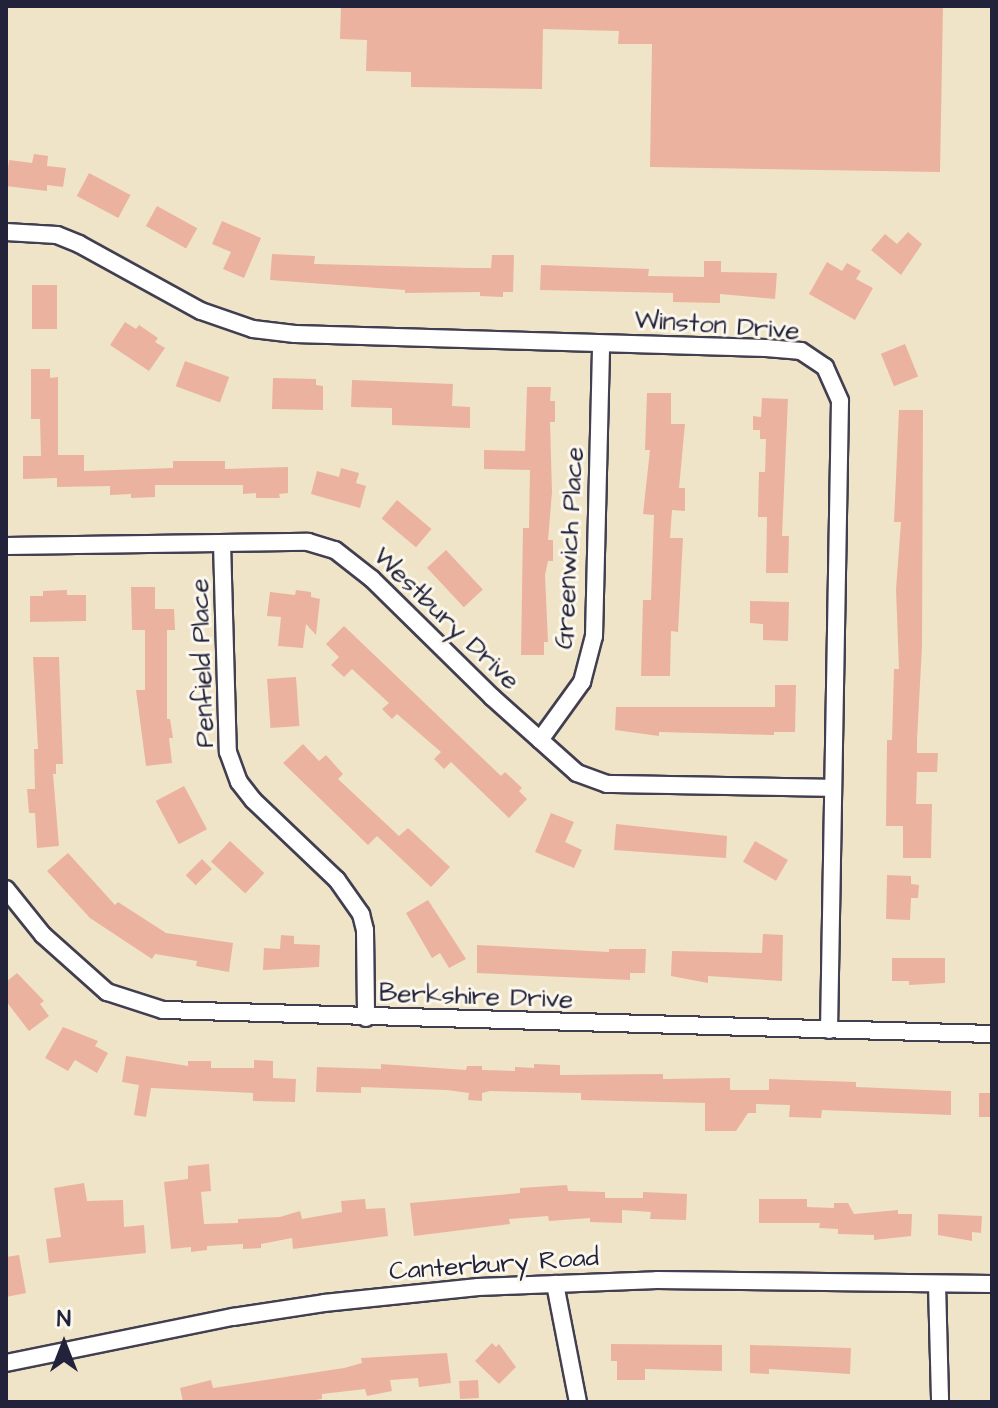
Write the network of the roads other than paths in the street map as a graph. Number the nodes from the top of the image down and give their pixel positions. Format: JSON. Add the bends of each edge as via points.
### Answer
{"nodes":[{"id":1,"x":6,"y":232,"type":"edge"},
{"id":2,"x":601,"y":344,"type":"junction"},
{"id":3,"x":222,"y":543,"type":"junction"},
{"id":4,"x":6,"y":546,"type":"edge"},
{"id":5,"x":540,"y":740,"type":"junction"},
{"id":6,"x":832,"y":788,"type":"junction"},
{"id":7,"x":6,"y":889,"type":"edge"},
{"id":8,"x":366,"y":1018,"type":"junction"},
{"id":9,"x":829,"y":1030,"type":"junction"},
{"id":10,"x":992,"y":1034,"type":"edge"},
{"id":11,"x":555,"y":1284,"type":"junction"},
{"id":12,"x":937,"y":1284,"type":"junction"},
{"id":13,"x":992,"y":1284,"type":"edge"},
{"id":14,"x":6,"y":1363,"type":"edge"},
{"id":15,"x":578,"y":1402,"type":"edge"},
{"id":16,"x":940,"y":1402,"type":"edge"}],
"edges":[{"from":1,"to":2,"type":"street","name":"Winston Drive","via":[[57,235],[201,311],[253,329]]},
{"from":2,"to":5,"type":"street","name":"Greenwich Place","via":[[594,636],[582,682]]},
{"from":2,"to":6,"type":"street","name":"Winston Drive","via":[[801,351],[832,378],[840,401]]},
{"from":3,"to":4,"type":"street","name":"Westbury Drive"},
{"from":3,"to":5,"type":"street","name":"Westbury Drive","via":[[308,542],[345,556]]},
{"from":3,"to":8,"type":"street","name":"Penfield Place","via":[[228,752],[239,782],[253,800],[337,880],[361,914]]},
{"from":5,"to":6,"type":"street","name":"Westbury Drive","via":[[577,773],[607,784]]},
{"from":6,"to":9,"type":"street","name":"Winston Drive"},
{"from":7,"to":8,"type":"street","name":"Berkshire Drive","via":[[74,965],[107,992],[144,1007]]},
{"from":8,"to":9,"type":"street","name":"Berkshire Drive"},
{"from":9,"to":10,"type":"street","name":"Berkshire Drive"},
{"from":11,"to":12,"type":"street","name":"Canterbury Road"},
{"from":11,"to":14,"type":"street","name":"Canterbury Road","via":[[324,1303],[156,1330]]},
{"from":11,"to":15,"type":"street"},
{"from":12,"to":13,"type":"street","name":"Canterbury Road"},
{"from":12,"to":16,"type":"street"}]}
